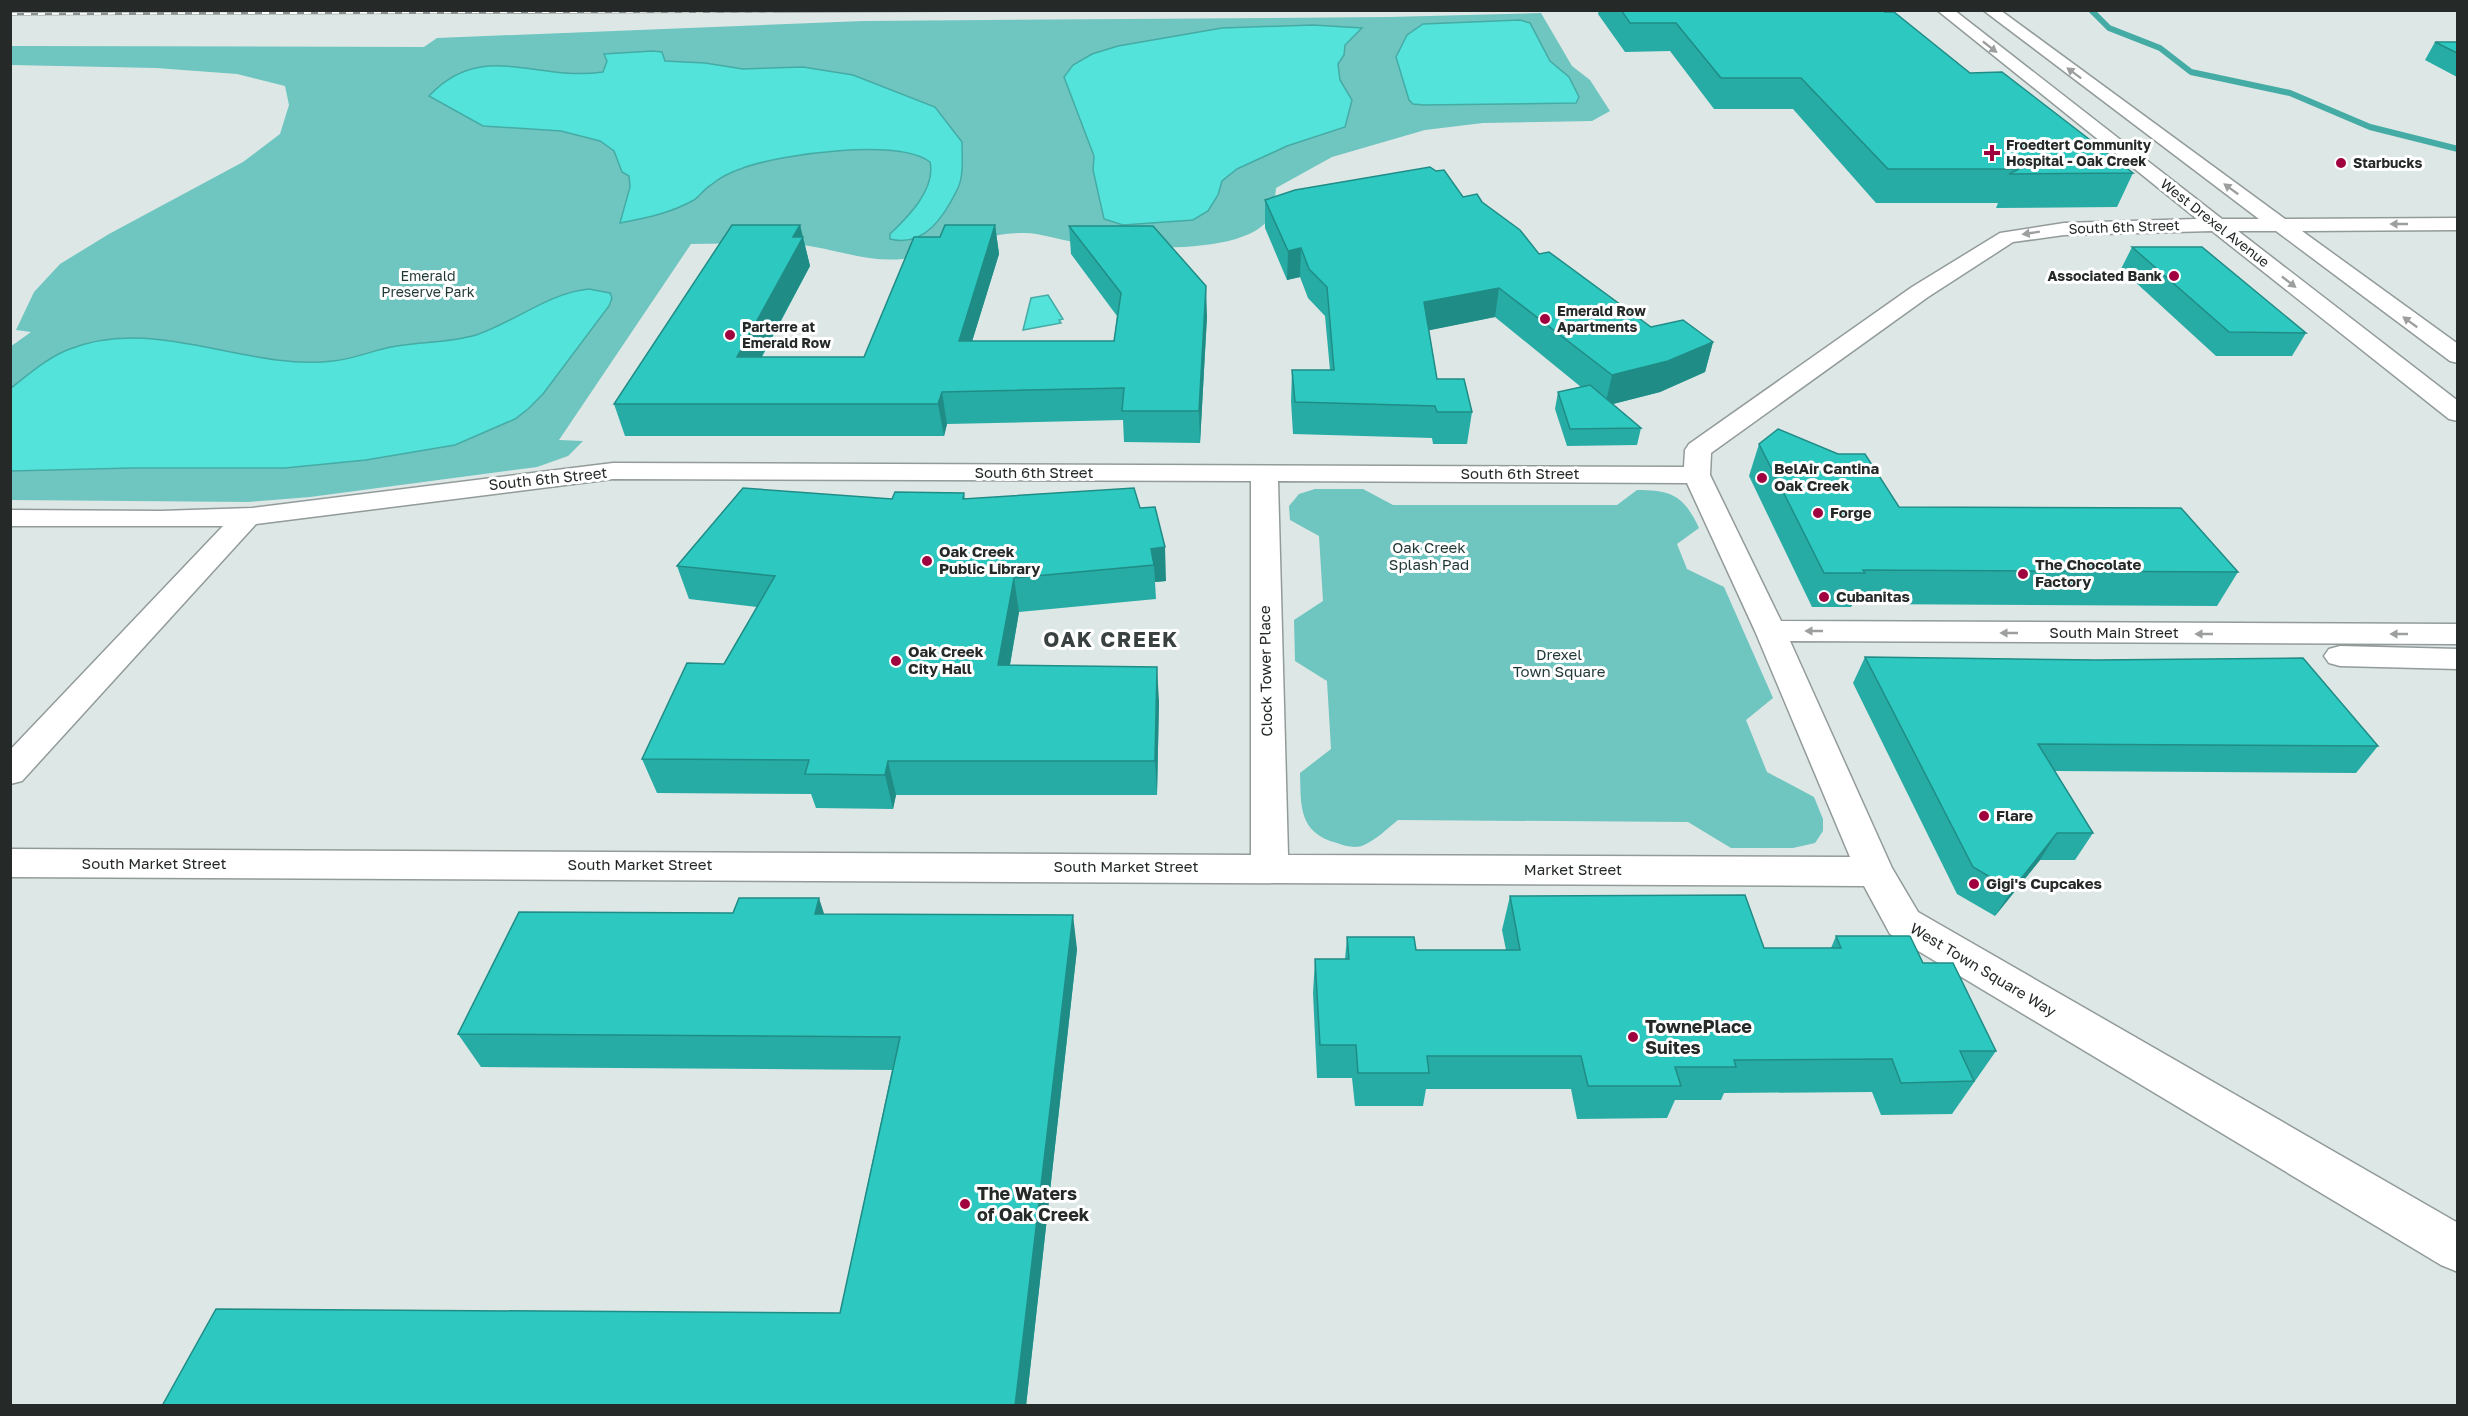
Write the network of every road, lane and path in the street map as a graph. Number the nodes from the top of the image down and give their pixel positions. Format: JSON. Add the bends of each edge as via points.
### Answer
{"nodes":[{"id":1,"x":1944,"y":10,"type":"edge"},
{"id":2,"x":1990,"y":10,"type":"edge"},
{"id":3,"x":2215,"y":224,"type":"junction"},
{"id":4,"x":2278,"y":224,"type":"junction"},
{"id":5,"x":2457,"y":224,"type":"edge"},
{"id":6,"x":2243,"y":246,"type":"junction"},
{"id":7,"x":2308,"y":246,"type":"junction"},
{"id":8,"x":2339,"y":246,"type":"dead end"},
{"id":9,"x":1976,"y":256,"type":"junction"},
{"id":10,"x":2457,"y":356,"type":"edge"},
{"id":11,"x":2457,"y":414,"type":"edge"},
{"id":12,"x":1264,"y":474,"type":"junction"},
{"id":13,"x":1696,"y":475,"type":"junction"},
{"id":14,"x":248,"y":516,"type":"junction"},
{"id":15,"x":10,"y":518,"type":"edge"},
{"id":16,"x":2457,"y":634,"type":"edge"},
{"id":17,"x":1775,"y":642,"type":"junction"},
{"id":18,"x":2457,"y":659,"type":"edge"},
{"id":19,"x":10,"y":772,"type":"edge"},
{"id":20,"x":10,"y":863,"type":"edge"},
{"id":21,"x":1270,"y":868,"type":"junction"},
{"id":22,"x":1875,"y":872,"type":"junction"},
{"id":23,"x":2457,"y":1249,"type":"edge"}],
"edges":[{"from":1,"to":3,"type":"street","name":"West Drexel Avenue","one_way":true},
{"from":4,"to":2,"type":"street","one_way":true},
{"from":3,"to":4,"type":"street","name":"South 6th Street"},
{"from":3,"to":6,"type":"street","name":"West Drexel Avenue"},
{"from":3,"to":9,"type":"street","name":"South 6th Street","one_way":true,"via":[[2034,232],[2007,237]]},
{"from":5,"to":4,"type":"street","name":"South 6th Street","one_way":true},
{"from":4,"to":7,"type":"street"},
{"from":6,"to":7,"type":"street","name":"South 6th Street"},
{"from":6,"to":9,"type":"street","name":"South 6th Street","via":[[2070,244]]},
{"from":6,"to":11,"type":"street","name":"West Drexel Avenue","one_way":true},
{"from":7,"to":8,"type":"street","name":"South 6th Street"},
{"from":10,"to":7,"type":"street","one_way":true},
{"from":9,"to":13,"type":"street","name":"South 6th Street","via":[[1698,450]]},
{"from":12,"to":13,"type":"street","name":"South 6th Street"},
{"from":12,"to":14,"type":"street","name":"South 6th Street","via":[[613,471]]},
{"from":12,"to":21,"type":"street","name":"Clock Tower Place"},
{"from":13,"to":17,"type":"street","name":"West Town Square Way"},
{"from":14,"to":15,"type":"street","name":"South 6th Street"},
{"from":14,"to":19,"type":"street"},
{"from":16,"to":17,"type":"street","name":"South Main Street","one_way":true},
{"from":17,"to":18,"type":"street","name":"South Main Street"},
{"from":17,"to":22,"type":"street","name":"West Town Square Way"},
{"from":20,"to":21,"type":"street","name":"South Market Street"},
{"from":21,"to":22,"type":"street","name":"Market Street"},
{"from":22,"to":23,"type":"street","name":"West Town Square Way","via":[[1904,923]]}]}
